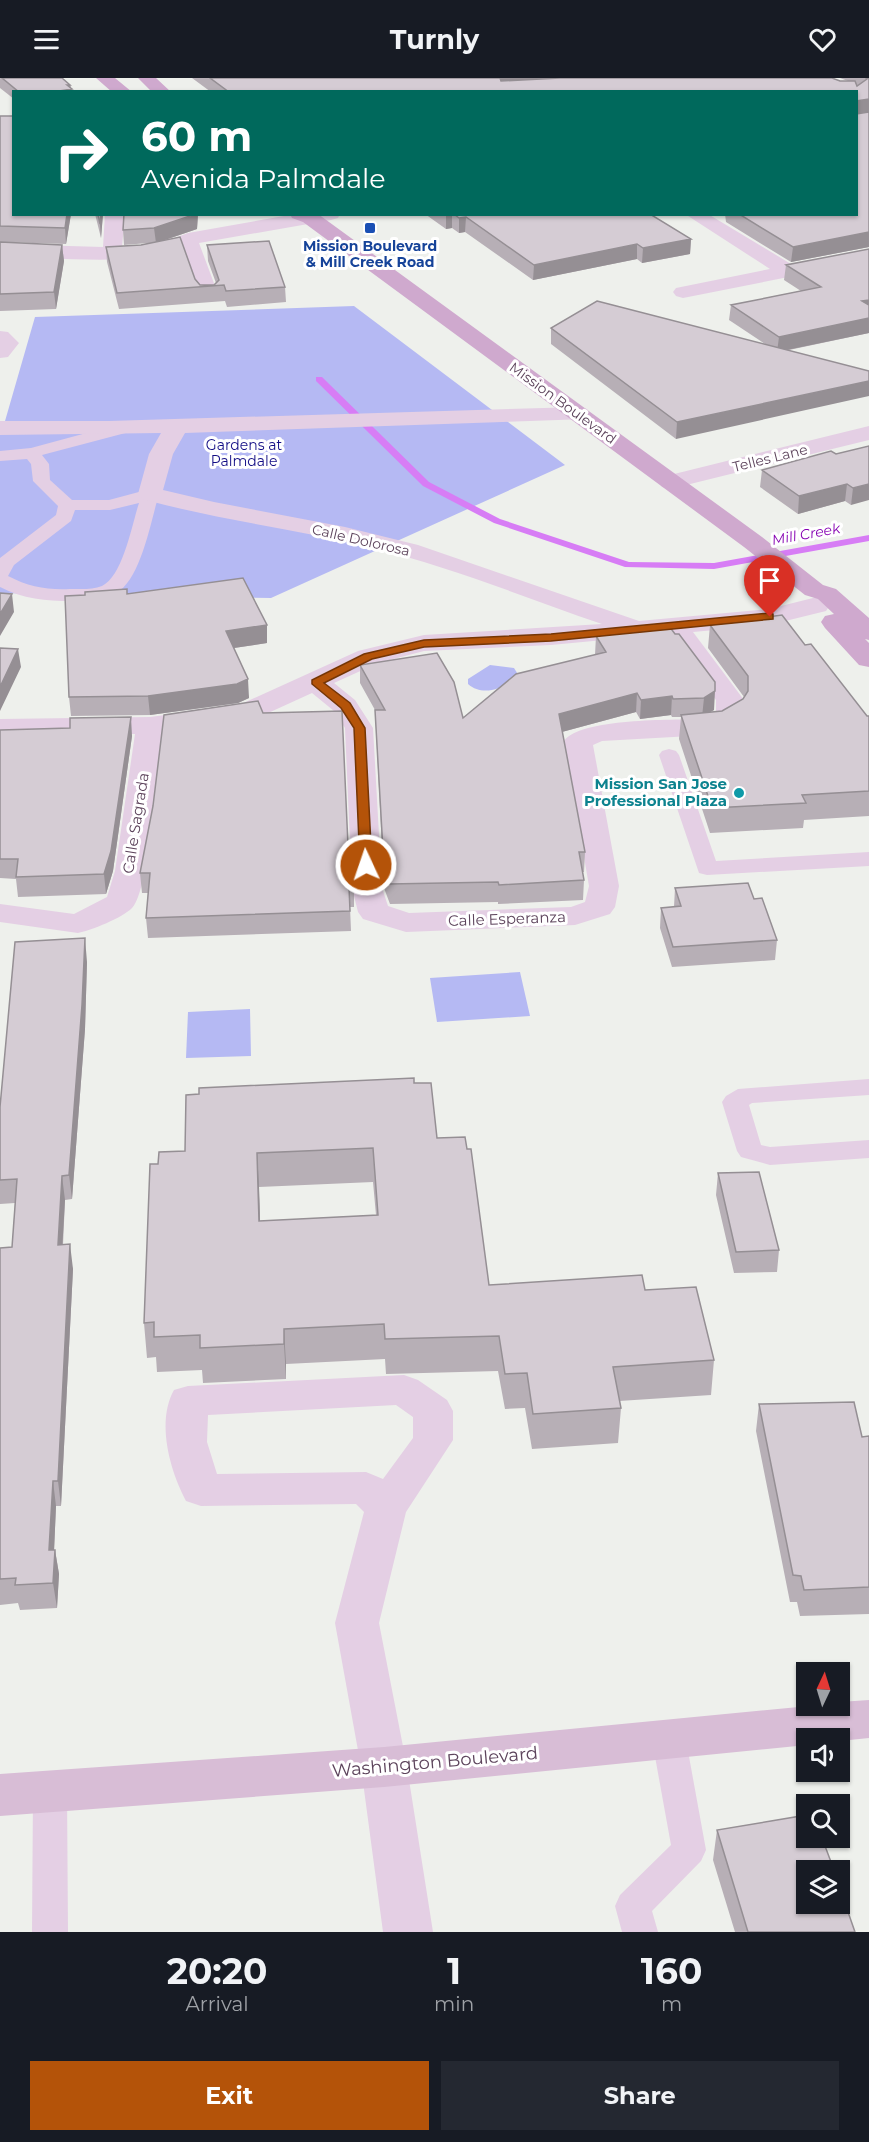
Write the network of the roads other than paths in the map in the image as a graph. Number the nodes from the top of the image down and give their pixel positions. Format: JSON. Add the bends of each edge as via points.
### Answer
{"nodes":[{"id":1,"x":105,"y":78,"type":"edge"},
{"id":2,"x":146,"y":78,"type":"edge"},
{"id":3,"x":121,"y":90,"type":"edge"},
{"id":4,"x":161,"y":90,"type":"edge"},
{"id":5,"x":115,"y":216,"type":"edge"},
{"id":6,"x":307,"y":216,"type":"edge"},
{"id":7,"x":697,"y":216,"type":"edge"},
{"id":8,"x":0,"y":236,"type":"edge"},
{"id":9,"x":188,"y":239,"type":"junction"},
{"id":10,"x":112,"y":245,"type":"junction"},
{"id":11,"x":0,"y":250,"type":"edge"},
{"id":12,"x":869,"y":255,"type":"edge"},
{"id":13,"x":788,"y":271,"type":"junction"},
{"id":14,"x":683,"y":292,"type":"dead end"},
{"id":15,"x":208,"y":294,"type":"edge"},
{"id":16,"x":0,"y":337,"type":"edge"},
{"id":17,"x":0,"y":352,"type":"edge"},
{"id":18,"x":579,"y":414,"type":"junction"},
{"id":19,"x":177,"y":426,"type":"junction"},
{"id":20,"x":128,"y":427,"type":"junction"},
{"id":21,"x":0,"y":428,"type":"edge"},
{"id":22,"x":869,"y":433,"type":"edge"},
{"id":23,"x":32,"y":453,"type":"junction"},
{"id":24,"x":0,"y":456,"type":"edge"},
{"id":25,"x":670,"y":482,"type":"junction"},
{"id":26,"x":150,"y":495,"type":"junction"},
{"id":27,"x":67,"y":505,"type":"junction"},
{"id":28,"x":0,"y":574,"type":"edge"},
{"id":29,"x":0,"y":579,"type":"edge"},
{"id":30,"x":808,"y":590,"type":"junction"},
{"id":31,"x":673,"y":624,"type":"junction"},
{"id":32,"x":638,"y":628,"type":"junction"},
{"id":33,"x":869,"y":632,"type":"edge"},
{"id":34,"x":869,"y":659,"type":"edge"},
{"id":35,"x":316,"y":682,"type":"junction"},
{"id":36,"x":150,"y":725,"type":"junction"},
{"id":37,"x":0,"y":727,"type":"edge"},
{"id":38,"x":669,"y":755,"type":"dead end"},
{"id":39,"x":869,"y":859,"type":"edge"},
{"id":40,"x":0,"y":913,"type":"edge"},
{"id":41,"x":869,"y":1087,"type":"edge"},
{"id":42,"x":869,"y":1149,"type":"edge"},
{"id":43,"x":386,"y":1508,"type":"junction"},
{"id":44,"x":869,"y":1719,"type":"edge"},
{"id":45,"x":669,"y":1740,"type":"junction"},
{"id":46,"x":384,"y":1767,"type":"junction"},
{"id":47,"x":50,"y":1791,"type":"junction"},
{"id":48,"x":0,"y":1795,"type":"edge"},
{"id":49,"x":50,"y":1932,"type":"edge"},
{"id":50,"x":408,"y":1932,"type":"edge"},
{"id":51,"x":640,"y":1932,"type":"edge"}],
"edges":[{"from":1,"to":3,"type":"main road"},
{"from":2,"to":4,"type":"main road"},
{"from":5,"to":10,"type":"street"},
{"from":6,"to":9,"type":"street"},
{"from":6,"to":18,"type":"main road","name":"Mission Boulevard"},
{"from":7,"to":13,"type":"street"},
{"from":8,"to":10,"type":"street"},
{"from":9,"to":10,"type":"street","via":[[159,251]]},
{"from":9,"to":15,"type":"street"},
{"from":10,"to":11,"type":"street"},
{"from":12,"to":13,"type":"street"},
{"from":13,"to":14,"type":"street"},
{"from":16,"to":17,"type":"street","via":[[8,343]]},
{"from":18,"to":19,"type":"street"},
{"from":18,"to":25,"type":"main road","name":"Mission Boulevard"},
{"from":19,"to":20,"type":"street"},
{"from":19,"to":26,"type":"street","via":[[161,453]]},
{"from":20,"to":21,"type":"street"},
{"from":20,"to":23,"type":"lane"},
{"from":22,"to":25,"type":"street","name":"Telles Lane"},
{"from":23,"to":24,"type":"lane"},
{"from":23,"to":27,"type":"lane","via":[[40,464],[42,481]]},
{"from":25,"to":30,"type":"main road","name":"Mission Boulevard","via":[[753,542]]},
{"from":26,"to":27,"type":"lane","via":[[110,505]]},
{"from":26,"to":29,"type":"lane","via":[[128,566],[112,588],[92,594],[50,597],[21,592]]},
{"from":26,"to":32,"type":"street","name":"Calle Dolorosa","via":[[408,549]]},
{"from":27,"to":28,"type":"lane","via":[[65,517],[6,562]]},
{"from":30,"to":31,"type":"street","via":[[770,617]]},
{"from":30,"to":33,"type":"main road","name":"Mission Boulevard","via":[[827,594]]},
{"from":30,"to":34,"type":"main road","name":"Mission Boulevard"},
{"from":31,"to":32,"type":"street"},
{"from":31,"to":35,"type":"street","name":"Calle Esperanza","via":[[730,700],[730,715],[709,727],[597,733],[578,741],[604,886],[598,907],[575,916],[406,923],[374,912],[367,888],[359,728],[345,706]]},
{"from":32,"to":35,"type":"street","via":[[551,638],[424,643],[368,657]]},
{"from":35,"to":36,"type":"street","via":[[245,713]]},
{"from":36,"to":37,"type":"street"},
{"from":36,"to":40,"type":"street","name":"Calle Sagrada","via":[[130,871],[121,902],[78,924]]},
{"from":38,"to":39,"type":"lane","via":[[707,868]]},
{"from":41,"to":42,"type":"lane","via":[[747,1095],[735,1102],[750,1150],[770,1156]]},
{"from":43,"to":43,"type":"street","via":[[433,1440],[433,1411],[404,1390],[188,1401],[187,1442],[201,1490],[366,1488]]},
{"from":43,"to":46,"type":"street","via":[[357,1623]]},
{"from":44,"to":45,"type":"street","name":"Washington Boulevard"},
{"from":45,"to":46,"type":"street","name":"Washington Boulevard"},
{"from":45,"to":51,"type":"lane","via":[[689,1850],[633,1906]]},
{"from":46,"to":47,"type":"street","name":"Washington Boulevard"},
{"from":46,"to":50,"type":"street"},
{"from":47,"to":48,"type":"street","name":"Washington Boulevard"},
{"from":47,"to":49,"type":"lane"}]}
